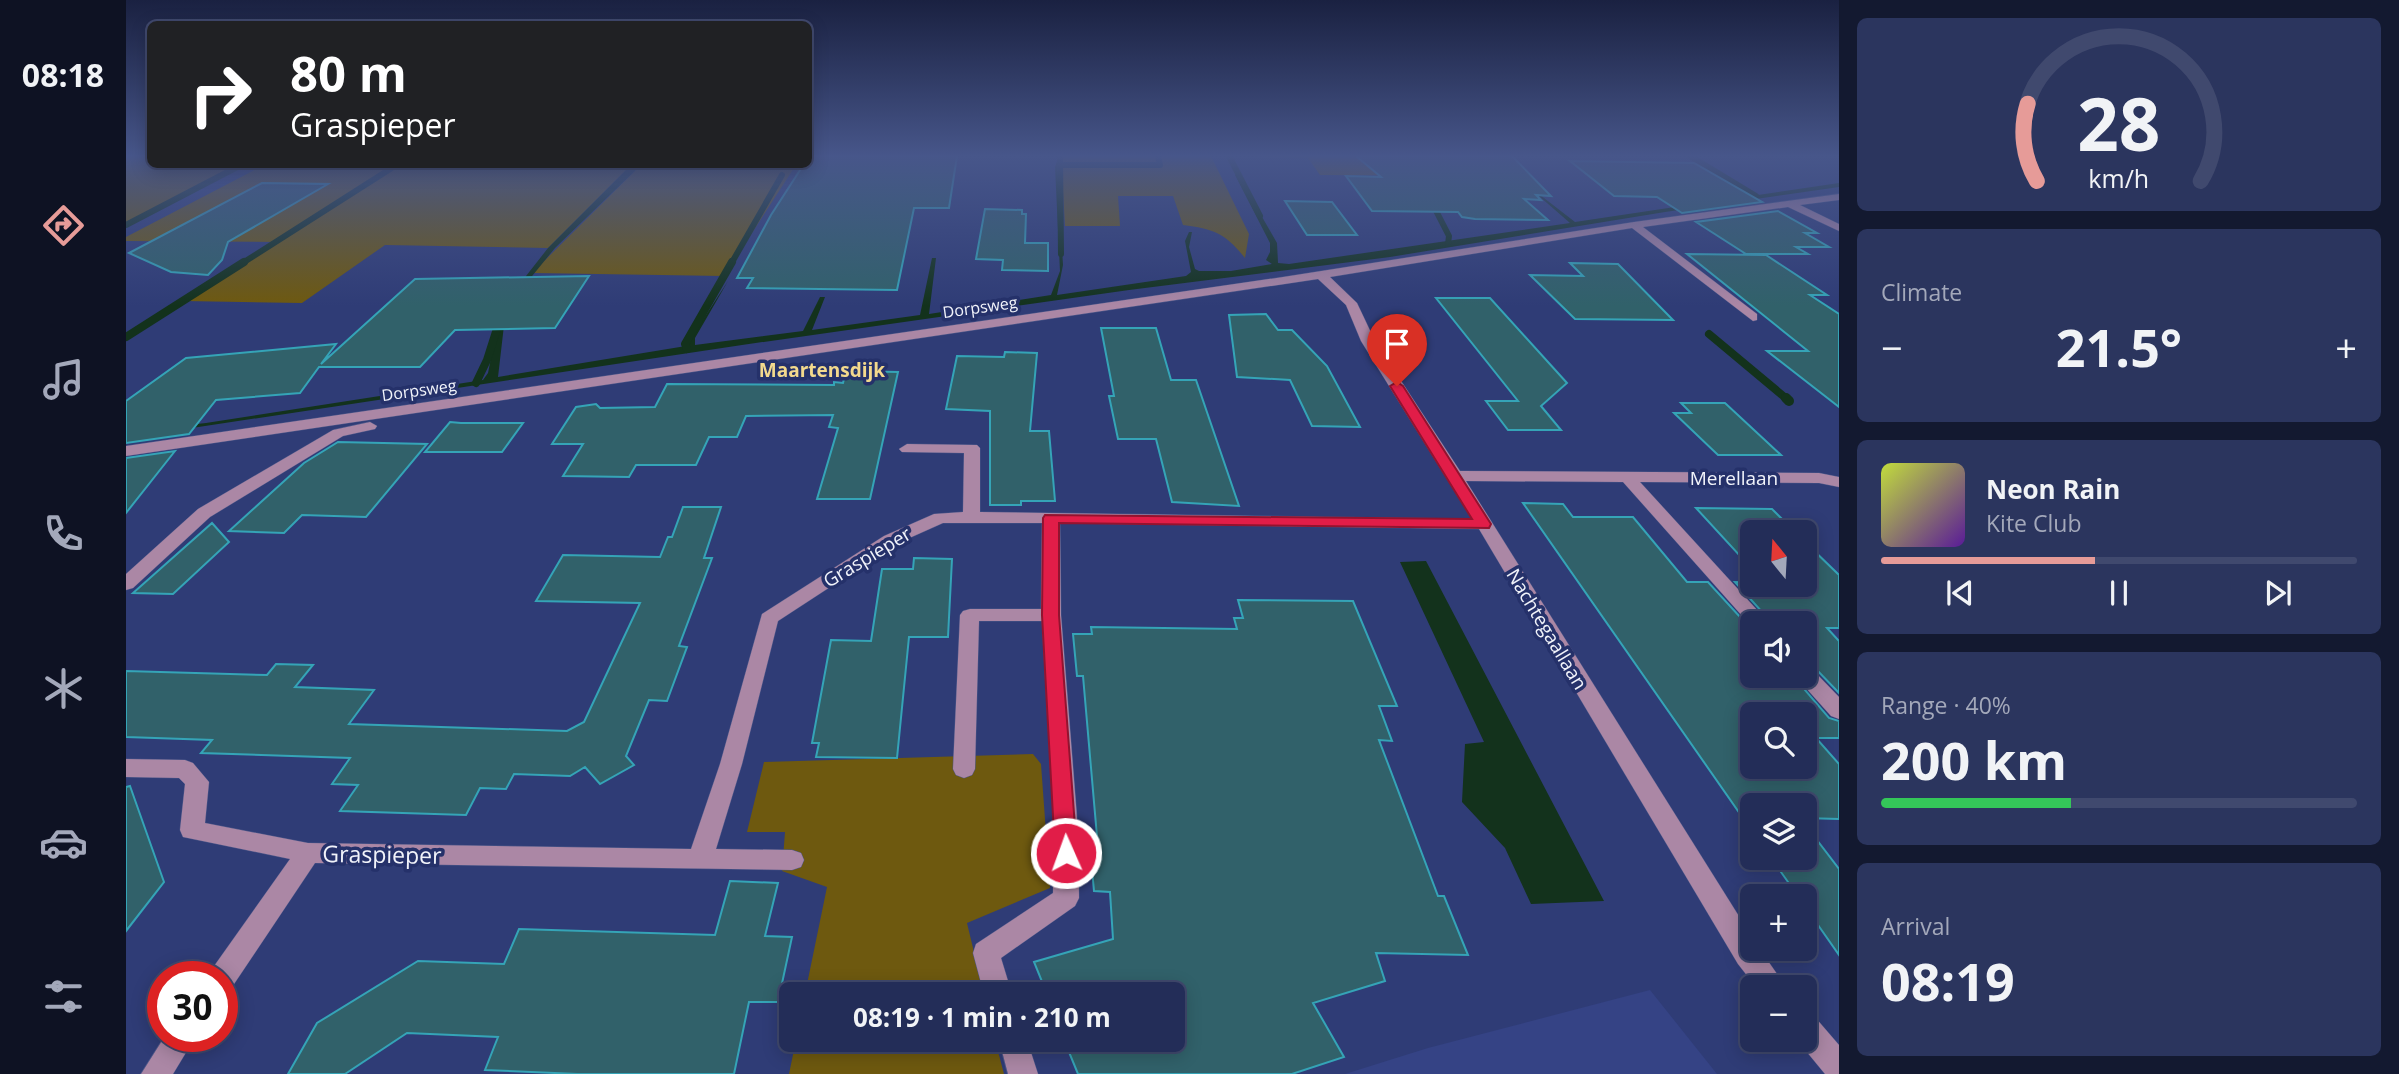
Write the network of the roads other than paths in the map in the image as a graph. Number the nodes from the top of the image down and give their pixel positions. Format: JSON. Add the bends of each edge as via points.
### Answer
{"nodes":[{"id":1,"x":1772,"y":206,"type":"edge"},
{"id":2,"x":1793,"y":206,"type":"edge"},
{"id":3,"x":1634,"y":225,"type":"junction"},
{"id":4,"x":1839,"y":228,"type":"edge"},
{"id":5,"x":1321,"y":275,"type":"junction"},
{"id":6,"x":1753,"y":317,"type":"dead end"},
{"id":7,"x":405,"y":410,"type":"junction"},
{"id":8,"x":906,"y":449,"type":"dead end"},
{"id":9,"x":126,"y":450,"type":"edge"},
{"id":10,"x":1455,"y":476,"type":"junction"},
{"id":11,"x":1628,"y":478,"type":"junction"},
{"id":12,"x":1839,"y":482,"type":"edge"},
{"id":13,"x":971,"y":517,"type":"junction"},
{"id":14,"x":1051,"y":518,"type":"junction"},
{"id":15,"x":1483,"y":524,"type":"junction"},
{"id":16,"x":126,"y":584,"type":"edge"},
{"id":17,"x":1748,"y":611,"type":"edge"},
{"id":18,"x":1051,"y":615,"type":"junction"},
{"id":19,"x":1817,"y":687,"type":"edge"},
{"id":20,"x":1839,"y":711,"type":"edge"},
{"id":21,"x":126,"y":768,"type":"edge"},
{"id":22,"x":964,"y":769,"type":"dead end"},
{"id":23,"x":308,"y":853,"type":"junction"},
{"id":24,"x":700,"y":859,"type":"junction"},
{"id":25,"x":792,"y":860,"type":"dead end"},
{"id":26,"x":234,"y":961,"type":"edge"},
{"id":27,"x":1764,"y":975,"type":"edge"},
{"id":28,"x":994,"y":982,"type":"edge"},
{"id":29,"x":1817,"y":1042,"type":"edge"},
{"id":30,"x":172,"y":1052,"type":"edge"},
{"id":31,"x":1017,"y":1052,"type":"edge"},
{"id":32,"x":1839,"y":1068,"type":"edge"},
{"id":33,"x":156,"y":1074,"type":"edge"},
{"id":34,"x":1023,"y":1074,"type":"edge"}],
"edges":[{"from":1,"to":3,"type":"street","name":"Dorpsweg"},
{"from":2,"to":4,"type":"street"},
{"from":3,"to":5,"type":"street","name":"Dorpsweg"},
{"from":3,"to":6,"type":"street"},
{"from":5,"to":7,"type":"street","name":"Dorpsweg"},
{"from":5,"to":10,"type":"street","name":"Nachtegaallaan","via":[[1351,303],[1368,341]]},
{"from":7,"to":9,"type":"street","name":"Dorpsweg"},
{"from":7,"to":16,"type":"street","via":[[403,418],[338,433],[258,479],[204,513]]},
{"from":8,"to":13,"type":"street","via":[[972,448]]},
{"from":10,"to":11,"type":"street","name":"Merellaan"},
{"from":10,"to":15,"type":"street","name":"Nachtegaallaan"},
{"from":11,"to":12,"type":"street","name":"Merellaan","via":[[1819,478]]},
{"from":11,"to":17,"type":"street"},
{"from":13,"to":14,"type":"street","name":"Graspieper"},
{"from":13,"to":24,"type":"street","name":"Graspieper","via":[[940,519],[890,540],[769,618],[731,764]]},
{"from":14,"to":15,"type":"street","name":"Graspieper"},
{"from":14,"to":18,"type":"street"},
{"from":15,"to":27,"type":"street","name":"Nachtegaallaan"},
{"from":18,"to":22,"type":"street","via":[[970,615]]},
{"from":18,"to":28,"type":"street","via":[[1066,830],[1066,898],[986,953]]},
{"from":19,"to":20,"type":"street"},
{"from":21,"to":23,"type":"street","name":"Graspieper","via":[[185,769],[197,782],[192,830]]},
{"from":23,"to":24,"type":"street","name":"Graspieper"},
{"from":23,"to":26,"type":"street"},
{"from":24,"to":25,"type":"street","name":"Graspieper"},
{"from":29,"to":32,"type":"street"},
{"from":30,"to":33,"type":"street"},
{"from":31,"to":34,"type":"street"}]}
